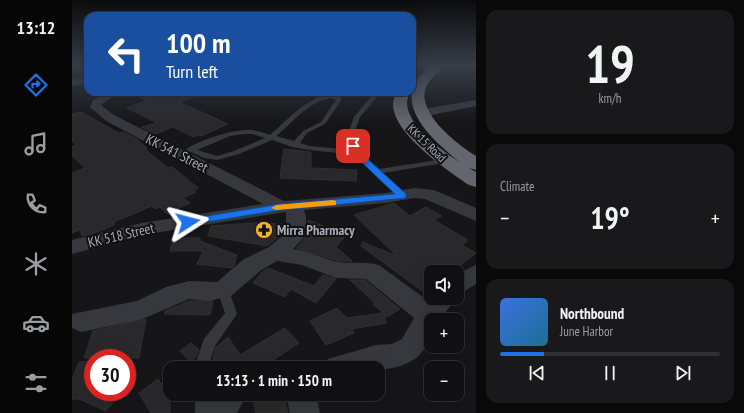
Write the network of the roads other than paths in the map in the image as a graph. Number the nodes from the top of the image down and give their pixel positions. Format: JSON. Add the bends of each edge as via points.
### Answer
{"nodes":[{"id":1,"x":421,"y":84,"type":"edge"},
{"id":2,"x":108,"y":96,"type":"edge"},
{"id":3,"x":328,"y":96,"type":"edge"},
{"id":4,"x":334,"y":96,"type":"edge"},
{"id":5,"x":375,"y":96,"type":"edge"},
{"id":6,"x":400,"y":96,"type":"edge"},
{"id":7,"x":476,"y":103,"type":"edge"},
{"id":8,"x":422,"y":113,"type":"junction"},
{"id":9,"x":270,"y":137,"type":"junction"},
{"id":10,"x":295,"y":145,"type":"junction"},
{"id":11,"x":185,"y":152,"type":"junction"},
{"id":12,"x":357,"y":153,"type":"junction"},
{"id":13,"x":444,"y":161,"type":"junction"},
{"id":14,"x":474,"y":162,"type":"edge"},
{"id":15,"x":377,"y":172,"type":"junction"},
{"id":16,"x":476,"y":181,"type":"edge"},
{"id":17,"x":402,"y":196,"type":"junction"},
{"id":18,"x":288,"y":206,"type":"junction"},
{"id":19,"x":476,"y":215,"type":"edge"},
{"id":20,"x":72,"y":247,"type":"edge"},
{"id":21,"x":274,"y":253,"type":"junction"},
{"id":22,"x":476,"y":273,"type":"edge"},
{"id":23,"x":464,"y":281,"type":"edge"},
{"id":24,"x":223,"y":290,"type":"junction"},
{"id":25,"x":436,"y":307,"type":"edge"},
{"id":26,"x":81,"y":321,"type":"dead end"},
{"id":27,"x":203,"y":361,"type":"edge"},
{"id":28,"x":367,"y":361,"type":"edge"},
{"id":29,"x":202,"y":401,"type":"edge"},
{"id":30,"x":227,"y":401,"type":"edge"},
{"id":31,"x":302,"y":401,"type":"edge"},
{"id":32,"x":203,"y":413,"type":"edge"},
{"id":33,"x":218,"y":413,"type":"edge"},
{"id":34,"x":305,"y":413,"type":"edge"}],
"edges":[{"from":1,"to":8,"type":"highway","name":"KK 15 Road","via":[[418,90],[418,101]]},
{"from":2,"to":11,"type":"street","name":"KK 541 Street","via":[[97,102],[97,110]]},
{"from":3,"to":9,"type":"lane","via":[[317,99]]},
{"from":4,"to":10,"type":"lane","via":[[339,99],[322,123],[305,132]]},
{"from":5,"to":12,"type":"lane","via":[[357,117],[349,138]]},
{"from":6,"to":13,"type":"highway","name":"KK 15 Road","via":[[400,108],[404,120]]},
{"from":7,"to":8,"type":"street"},
{"from":8,"to":14,"type":"highway","name":"KK 15 Road","via":[[442,138]]},
{"from":9,"to":10,"type":"lane"},
{"from":9,"to":11,"type":"lane","via":[[243,131]]},
{"from":9,"to":11,"type":"lane","via":[[223,157]]},
{"from":10,"to":12,"type":"lane","via":[[325,151]]},
{"from":11,"to":18,"type":"street","name":"KK 541 Street"},
{"from":12,"to":15,"type":"lane"},
{"from":13,"to":14,"type":"street"},
{"from":13,"to":15,"type":"lane"},
{"from":13,"to":16,"type":"highway","name":"KK 15 Road"},
{"from":15,"to":17,"type":"lane"},
{"from":17,"to":18,"type":"street","name":"KK 518 Street"},
{"from":17,"to":19,"type":"street","name":"KK 518 Street","via":[[414,193],[428,194]]},
{"from":18,"to":20,"type":"street","name":"KK 518 Street","via":[[142,229]]},
{"from":18,"to":21,"type":"street","via":[[297,217],[296,235]]},
{"from":21,"to":24,"type":"street","via":[[252,265]]},
{"from":21,"to":25,"type":"street","via":[[306,258],[336,270],[371,271]]},
{"from":22,"to":23,"type":"street"},
{"from":24,"to":26,"type":"street","via":[[189,290],[140,310]]},
{"from":24,"to":27,"type":"lane","via":[[231,314],[209,343]]},
{"from":25,"to":28,"type":"street","via":[[411,347],[396,356]]},
{"from":29,"to":32,"type":"lane"},
{"from":30,"to":33,"type":"street"},
{"from":31,"to":34,"type":"street"}]}
